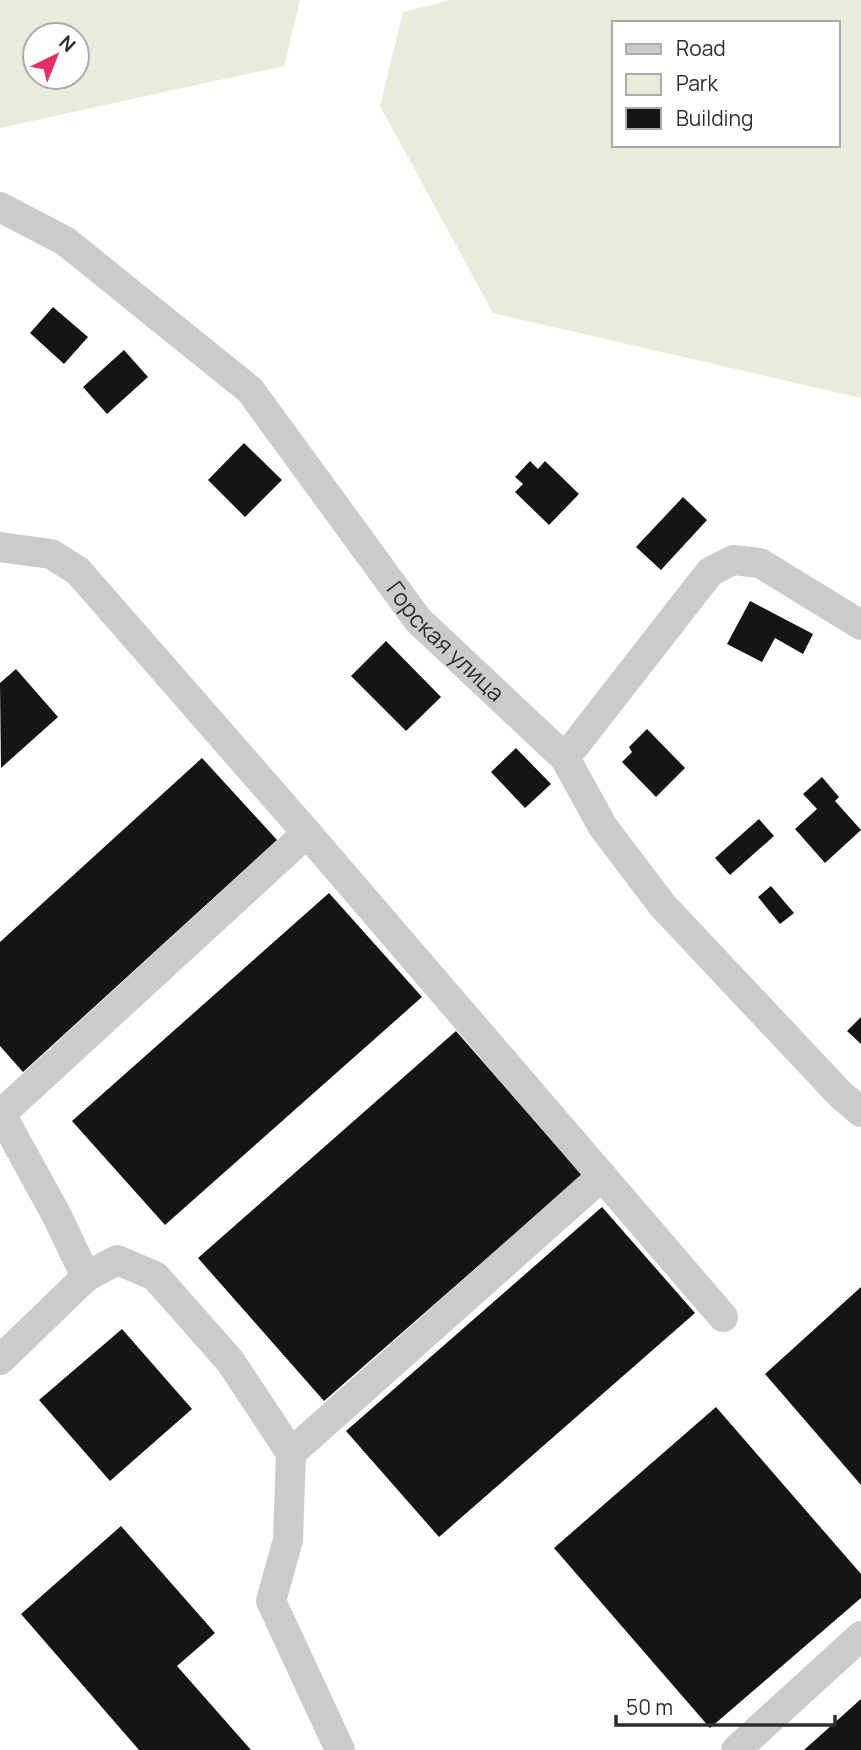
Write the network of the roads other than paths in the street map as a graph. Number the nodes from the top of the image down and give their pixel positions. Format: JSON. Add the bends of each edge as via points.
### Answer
{"nodes":[{"id":1,"x":0,"y":208,"type":"edge"},
{"id":2,"x":0,"y":547,"type":"edge"},
{"id":3,"x":861,"y":625,"type":"edge"},
{"id":4,"x":565,"y":758,"type":"junction"},
{"id":5,"x":307,"y":833,"type":"junction"},
{"id":6,"x":861,"y":1112,"type":"edge"},
{"id":7,"x":602,"y":1176,"type":"junction"},
{"id":8,"x":86,"y":1277,"type":"junction"},
{"id":9,"x":723,"y":1317,"type":"dead end"},
{"id":10,"x":0,"y":1360,"type":"edge"},
{"id":11,"x":291,"y":1453,"type":"junction"},
{"id":12,"x":861,"y":1636,"type":"edge"},
{"id":13,"x":340,"y":1750,"type":"edge"},
{"id":14,"x":736,"y":1750,"type":"edge"}],
"edges":[{"from":1,"to":4,"type":"street","name":"Горская улица","via":[[65,241],[250,390],[418,620]]},
{"from":2,"to":5,"type":"street","via":[[51,554],[78,571]]},
{"from":3,"to":4,"type":"street","via":[[760,563],[733,560],[710,572]]},
{"from":4,"to":6,"type":"street","name":"Горская улица","via":[[603,827],[663,906]]},
{"from":5,"to":7,"type":"street"},
{"from":5,"to":8,"type":"street","via":[[1,1114]]},
{"from":7,"to":9,"type":"street"},
{"from":7,"to":11,"type":"street"},
{"from":8,"to":10,"type":"street"},
{"from":8,"to":11,"type":"street","via":[[117,1260],[155,1276],[230,1361]]},
{"from":11,"to":13,"type":"street","via":[[288,1540],[271,1601]]},
{"from":12,"to":14,"type":"street"}]}
